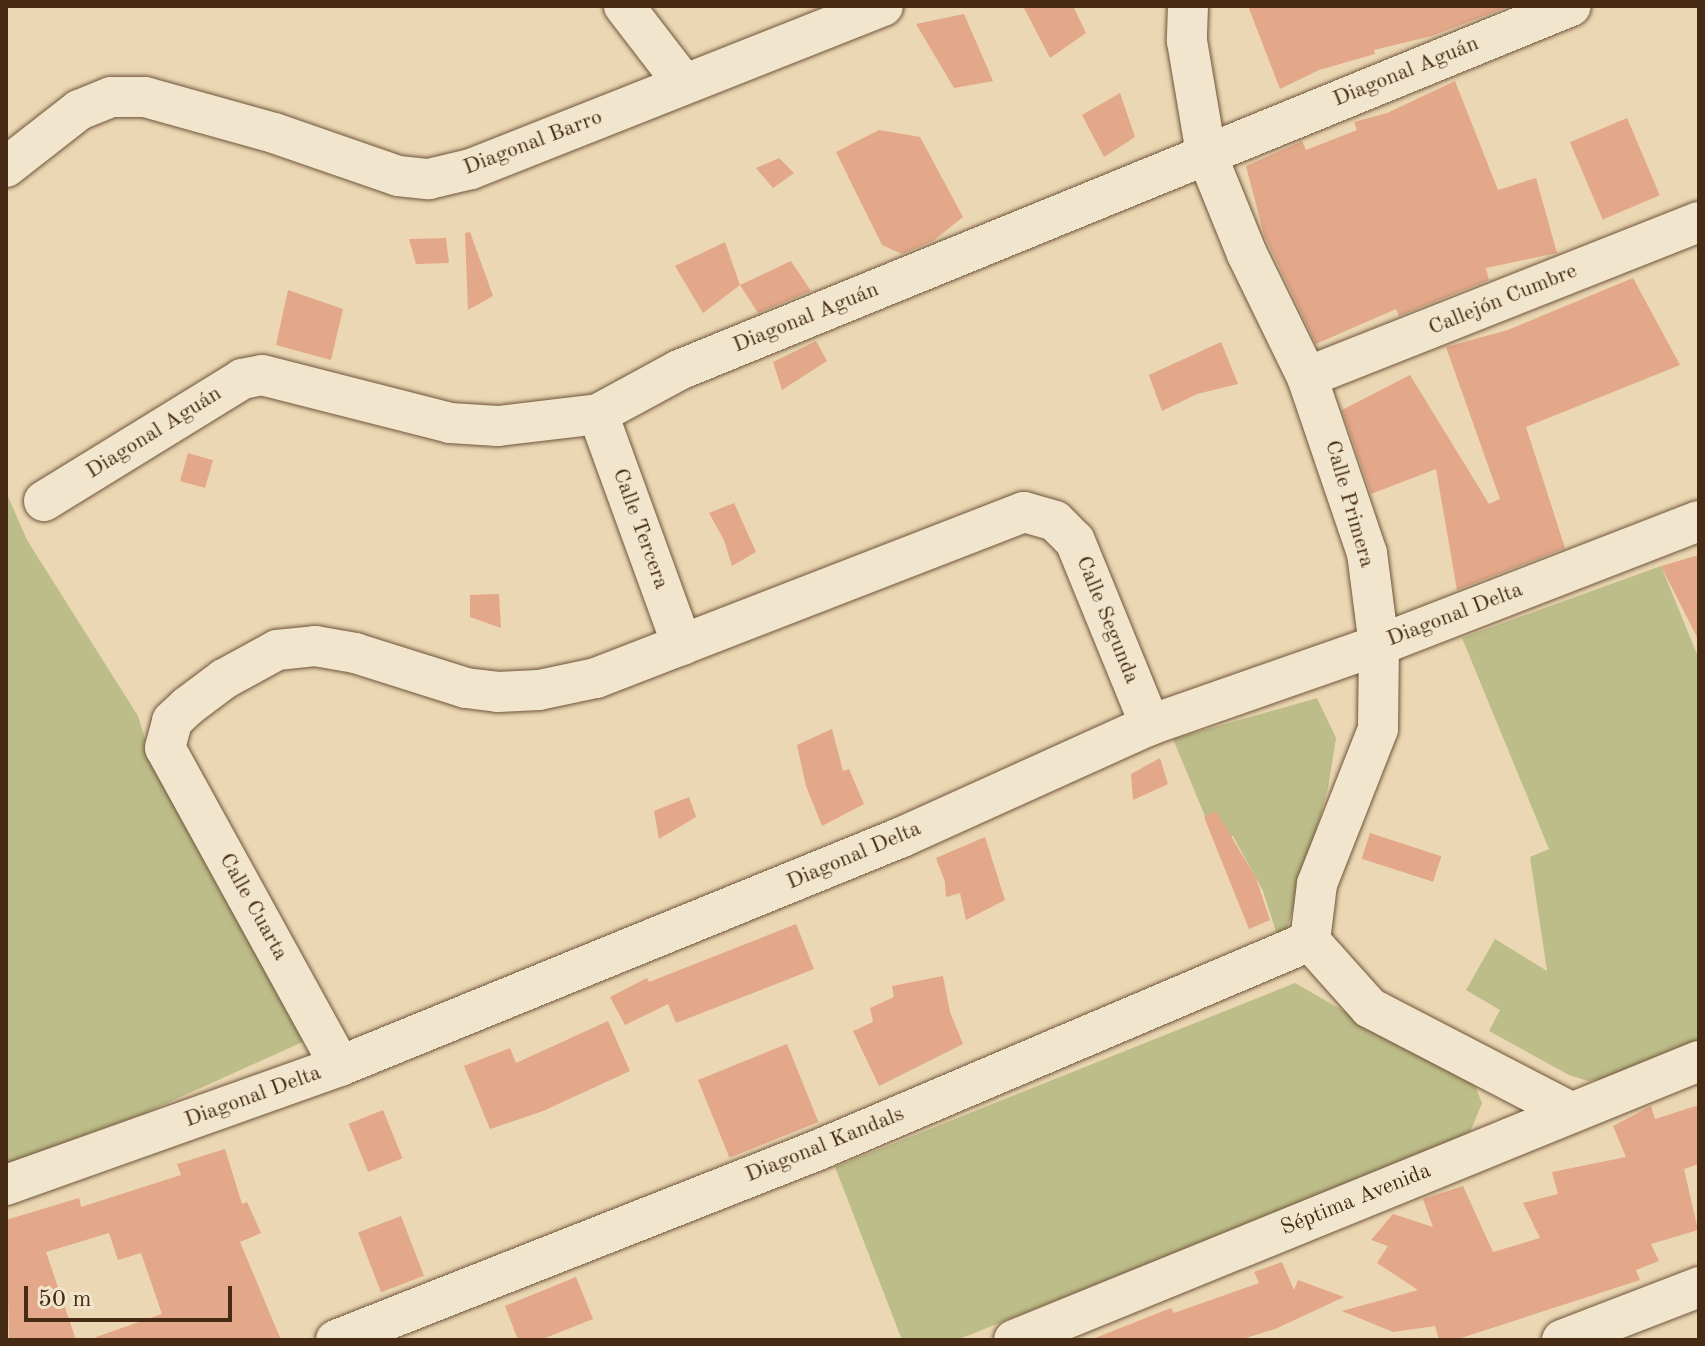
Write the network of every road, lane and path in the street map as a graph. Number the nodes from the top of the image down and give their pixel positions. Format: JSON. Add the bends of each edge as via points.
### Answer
{"nodes":[{"id":1,"x":624,"y":6,"type":"edge"},
{"id":2,"x":883,"y":6,"type":"edge"},
{"id":3,"x":1188,"y":6,"type":"edge"},
{"id":4,"x":1571,"y":6,"type":"edge"},
{"id":5,"x":684,"y":84,"type":"junction"},
{"id":6,"x":1206,"y":153,"type":"junction"},
{"id":7,"x":6,"y":167,"type":"edge"},
{"id":8,"x":1699,"y":222,"type":"edge"},
{"id":9,"x":1307,"y":377,"type":"junction"},
{"id":10,"x":598,"y":414,"type":"junction"},
{"id":11,"x":44,"y":501,"type":"dead end"},
{"id":12,"x":1699,"y":521,"type":"edge"},
{"id":13,"x":682,"y":645,"type":"junction"},
{"id":14,"x":1379,"y":645,"type":"junction"},
{"id":15,"x":1150,"y":725,"type":"junction"},
{"id":16,"x":1310,"y":941,"type":"junction"},
{"id":17,"x":1699,"y":1061,"type":"edge"},
{"id":18,"x":340,"y":1066,"type":"junction"},
{"id":19,"x":1571,"y":1112,"type":"junction"},
{"id":20,"x":6,"y":1185,"type":"edge"},
{"id":21,"x":1699,"y":1287,"type":"edge"},
{"id":22,"x":336,"y":1340,"type":"edge"},
{"id":23,"x":1014,"y":1340,"type":"edge"},
{"id":24,"x":1562,"y":1340,"type":"edge"}],
"edges":[{"from":1,"to":5,"type":"street"},
{"from":2,"to":5,"type":"street","name":"Diagonal Barro"},
{"from":3,"to":6,"type":"street","name":"Calle Primera","via":[[1187,41]]},
{"from":4,"to":6,"type":"street","name":"Diagonal Aguán"},
{"from":5,"to":7,"type":"street","name":"Diagonal Barro","via":[[471,169],[429,179],[398,176],[274,133],[145,97],[111,97],[79,110]]},
{"from":6,"to":9,"type":"street","name":"Calle Primera","via":[[1247,254]]},
{"from":6,"to":10,"type":"street","name":"Diagonal Aguán","via":[[679,370]]},
{"from":8,"to":9,"type":"street","name":"Callejón Cumbre"},
{"from":9,"to":14,"type":"street","name":"Calle Primera","via":[[1367,553]]},
{"from":10,"to":11,"type":"street","name":"Diagonal Aguán","via":[[498,426],[450,423],[262,375],[242,379]]},
{"from":10,"to":13,"type":"street","name":"Calle Tercera"},
{"from":12,"to":14,"type":"street","name":"Diagonal Delta"},
{"from":13,"to":15,"type":"street","name":"Calle Segunda","via":[[1024,512],[1055,521],[1075,541]]},
{"from":13,"to":18,"type":"street","name":"Calle Cuarta","via":[[596,678],[498,692],[425,678],[355,653],[315,646],[277,650],[224,679],[172,721],[165,748]]},
{"from":14,"to":15,"type":"street","name":"Diagonal Delta"},
{"from":14,"to":16,"type":"street","name":"Calle Primera","via":[[1378,729],[1317,884]]},
{"from":15,"to":18,"type":"street","name":"Diagonal Delta","via":[[902,837]]},
{"from":16,"to":19,"type":"street","via":[[1370,1008]]},
{"from":16,"to":22,"type":"street","name":"Diagonal Kandals","via":[[818,1150]]},
{"from":17,"to":19,"type":"street","name":"Séptima Avenida"},
{"from":18,"to":20,"type":"street","name":"Diagonal Delta"},
{"from":19,"to":23,"type":"street","name":"Séptima Avenida"},
{"from":21,"to":24,"type":"street"}]}
